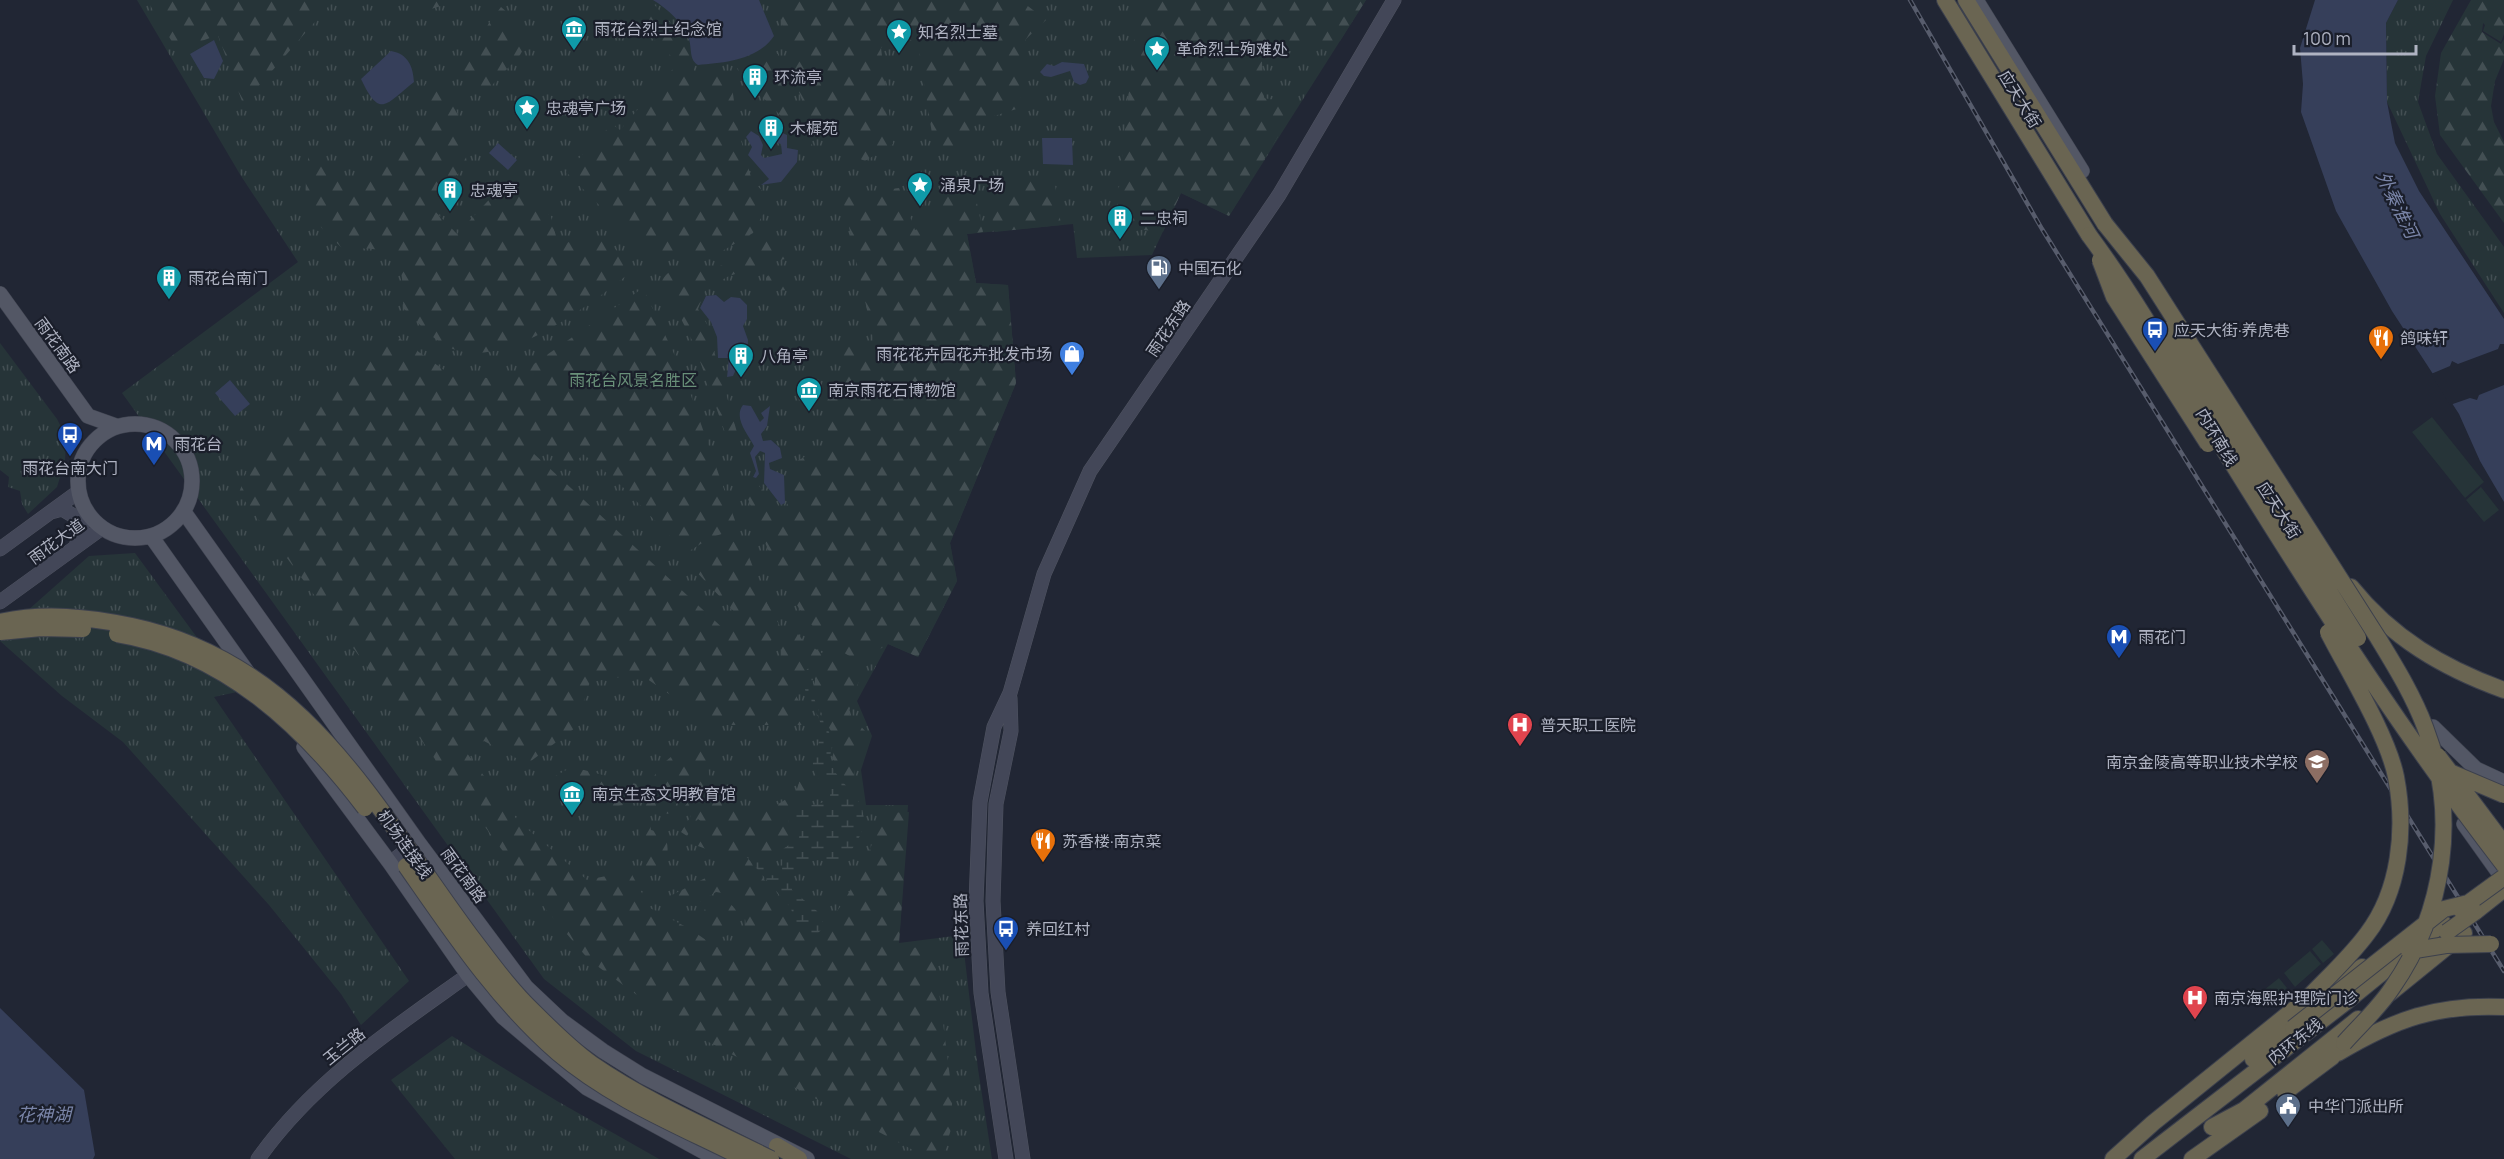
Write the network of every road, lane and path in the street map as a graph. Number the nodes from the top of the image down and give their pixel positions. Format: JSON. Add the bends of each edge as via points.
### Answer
{"nodes":[{"id":1,"x":1394,"y":0,"type":"edge"},
{"id":2,"x":1937,"y":0,"type":"edge"},
{"id":3,"x":1945,"y":0,"type":"edge"},
{"id":4,"x":1966,"y":0,"type":"edge"},
{"id":5,"x":1976,"y":0,"type":"edge"},
{"id":6,"x":2105,"y":224,"type":"junction"},
{"id":7,"x":2089,"y":234,"type":"junction"},
{"id":8,"x":0,"y":294,"type":"edge"},
{"id":9,"x":88,"y":416,"type":"junction"},
{"id":10,"x":116,"y":426,"type":"junction"},
{"id":11,"x":89,"y":445,"type":"junction"},
{"id":12,"x":78,"y":492,"type":"junction"},
{"id":13,"x":51,"y":512,"type":"junction"},
{"id":14,"x":184,"y":512,"type":"junction"},
{"id":15,"x":102,"y":528,"type":"junction"},
{"id":16,"x":151,"y":536,"type":"junction"},
{"id":17,"x":76,"y":546,"type":"junction"},
{"id":18,"x":0,"y":549,"type":"edge"},
{"id":19,"x":2321,"y":550,"type":"junction"},
{"id":20,"x":0,"y":602,"type":"edge"},
{"id":21,"x":0,"y":622,"type":"edge"},
{"id":22,"x":0,"y":632,"type":"edge"},
{"id":23,"x":2328,"y":632,"type":"junction"},
{"id":24,"x":2372,"y":642,"type":"dead end"},
{"id":25,"x":2504,"y":690,"type":"edge"},
{"id":26,"x":1010,"y":693,"type":"junction"},
{"id":27,"x":2433,"y":727,"type":"dead end"},
{"id":28,"x":2504,"y":782,"type":"edge"},
{"id":29,"x":2504,"y":795,"type":"edge"},
{"id":30,"x":418,"y":842,"type":"junction"},
{"id":31,"x":2504,"y":844,"type":"edge"},
{"id":32,"x":2504,"y":852,"type":"edge"},
{"id":33,"x":390,"y":863,"type":"junction"},
{"id":34,"x":2497,"y":864,"type":"edge"},
{"id":35,"x":2504,"y":879,"type":"edge"},
{"id":36,"x":2504,"y":889,"type":"edge"},
{"id":37,"x":2471,"y":907,"type":"junction"},
{"id":38,"x":2504,"y":946,"type":"edge"},
{"id":39,"x":468,"y":975,"type":"junction"},
{"id":40,"x":2308,"y":998,"type":"junction"},
{"id":41,"x":2504,"y":1007,"type":"edge"},
{"id":42,"x":2332,"y":1057,"type":"junction"},
{"id":43,"x":2198,"y":1106,"type":"dead end"},
{"id":44,"x":2212,"y":1127,"type":"dead end"},
{"id":45,"x":774,"y":1152,"type":"edge"},
{"id":46,"x":2187,"y":1156,"type":"edge"},
{"id":47,"x":258,"y":1159,"type":"edge"},
{"id":48,"x":717,"y":1159,"type":"edge"},
{"id":49,"x":745,"y":1159,"type":"edge"},
{"id":50,"x":799,"y":1159,"type":"edge"},
{"id":51,"x":807,"y":1159,"type":"edge"},
{"id":52,"x":1006,"y":1159,"type":"edge"},
{"id":53,"x":1023,"y":1159,"type":"edge"},
{"id":54,"x":2113,"y":1159,"type":"edge"},
{"id":55,"x":2142,"y":1159,"type":"edge"},
{"id":56,"x":2159,"y":1159,"type":"edge"}],
"edges":[{"from":1,"to":26,"type":"main road","name":"雨花东路","via":[[1279,195],[1090,471],[1044,574]]},
{"from":2,"to":34,"type":"main road","name":"应天大街","via":[[2322,612]]},
{"from":3,"to":7,"type":"highway","name":"内环南线"},
{"from":4,"to":6,"type":"highway","name":"内环南线"},
{"from":5,"to":24,"type":"main road","name":"应天大街","via":[[2268,480]]},
{"from":6,"to":19,"type":"highway","bridge":true,"via":[[2147,276]]},
{"from":6,"to":31,"type":"highway","name":"内环南线","bridge":true,"via":[[2373,663]]},
{"from":7,"to":23,"type":"highway","bridge":true,"via":[[2114,297]]},
{"from":7,"to":34,"type":"highway","name":"内环南线","bridge":true,"via":[[2126,286],[2240,475],[2370,678]]},
{"from":8,"to":9,"type":"main road","name":"雨花南路"},
{"from":9,"to":10,"type":"main road"},
{"from":9,"to":11,"type":"main road"},
{"from":10,"to":11,"type":"main road"},
{"from":10,"to":14,"type":"main road","via":[[150,425],[178,443],[188,458],[192,476],[191,495]]},
{"from":11,"to":12,"type":"main road","via":[[79,468]]},
{"from":12,"to":13,"type":"main road","name":"雨花大道"},
{"from":12,"to":15,"type":"main road","via":[[83,506]]},
{"from":13,"to":17,"type":"main road","via":[[62,509],[79,519],[82,528]]},
{"from":13,"to":18,"type":"main road","name":"雨花大道"},
{"from":14,"to":16,"type":"main road","via":[[164,531]]},
{"from":14,"to":30,"type":"main road","name":"雨花南路"},
{"from":15,"to":16,"type":"main road","via":[[117,536]]},
{"from":15,"to":17,"type":"main road","name":"雨花大道"},
{"from":16,"to":33,"type":"main road","via":[[235,657]]},
{"from":17,"to":20,"type":"main road","name":"雨花大道"},
{"from":19,"to":25,"type":"highway","bridge":true,"via":[[2390,629],[2464,676]]},
{"from":19,"to":42,"type":"highway","bridge":true,"via":[[2389,656],[2425,727],[2438,771],[2444,832],[2439,887],[2428,922],[2408,963],[2392,989]]},
{"from":21,"to":45,"type":"highway","name":"机场连接线","bridge":true,"via":[[38,616],[77,618],[148,630],[234,665],[270,689],[334,748],[499,973],[531,1009],[592,1063],[672,1110]]},
{"from":22,"to":49,"type":"highway","name":"机场连接线","bridge":true,"via":[[79,628],[123,635],[196,660],[264,700],[339,774],[497,993],[536,1033],[625,1099]]},
{"from":23,"to":29,"type":"highway","bridge":true,"via":[[2360,682],[2411,744],[2450,772]]},
{"from":23,"to":40,"type":"highway","bridge":true,"via":[[2395,775],[2400,820],[2398,857],[2388,896],[2368,933]]},
{"from":26,"to":52,"type":"main road","name":"雨花东路","via":[[994,727],[980,802],[976,901],[981,993]]},
{"from":26,"to":53,"type":"main road","name":"雨花东路","via":[[1011,731],[996,804],[993,901],[998,992]]},
{"from":27,"to":28,"type":"main road","via":[[2476,769]]},
{"from":30,"to":33,"type":"main road"},
{"from":30,"to":45,"type":"main road","name":"雨花南路","via":[[520,980],[562,1021],[643,1076]]},
{"from":32,"to":34,"type":"main road"},
{"from":33,"to":39,"type":"main road"},
{"from":34,"to":35,"type":"main road","name":"应天大街"},
{"from":35,"to":37,"type":"highway","name":"内环东线","bridge":true},
{"from":36,"to":37,"type":"highway","name":"内环东线"},
{"from":37,"to":43,"type":"highway","bridge":true,"via":[[2444,909],[2210,1092]]},
{"from":37,"to":44,"type":"highway","bridge":true,"via":[[2464,933],[2244,1110]]},
{"from":37,"to":55,"type":"highway","name":"内环东线","bridge":true},
{"from":37,"to":56,"type":"highway","name":"内环东线","bridge":true},
{"from":38,"to":40,"type":"highway","bridge":true,"via":[[2418,948],[2362,967]]},
{"from":39,"to":47,"type":"main road","name":"玉兰路","via":[[364,1050],[311,1095]]},
{"from":39,"to":48,"type":"main road","via":[[503,1017],[587,1088]]},
{"from":40,"to":54,"type":"highway"},
{"from":41,"to":42,"type":"highway","via":[[2479,1006],[2418,1015],[2379,1028]]},
{"from":42,"to":46,"type":"highway"},
{"from":45,"to":50,"type":"highway","name":"机场连接线"},
{"from":45,"to":51,"type":"main road","name":"雨花南路"}]}
